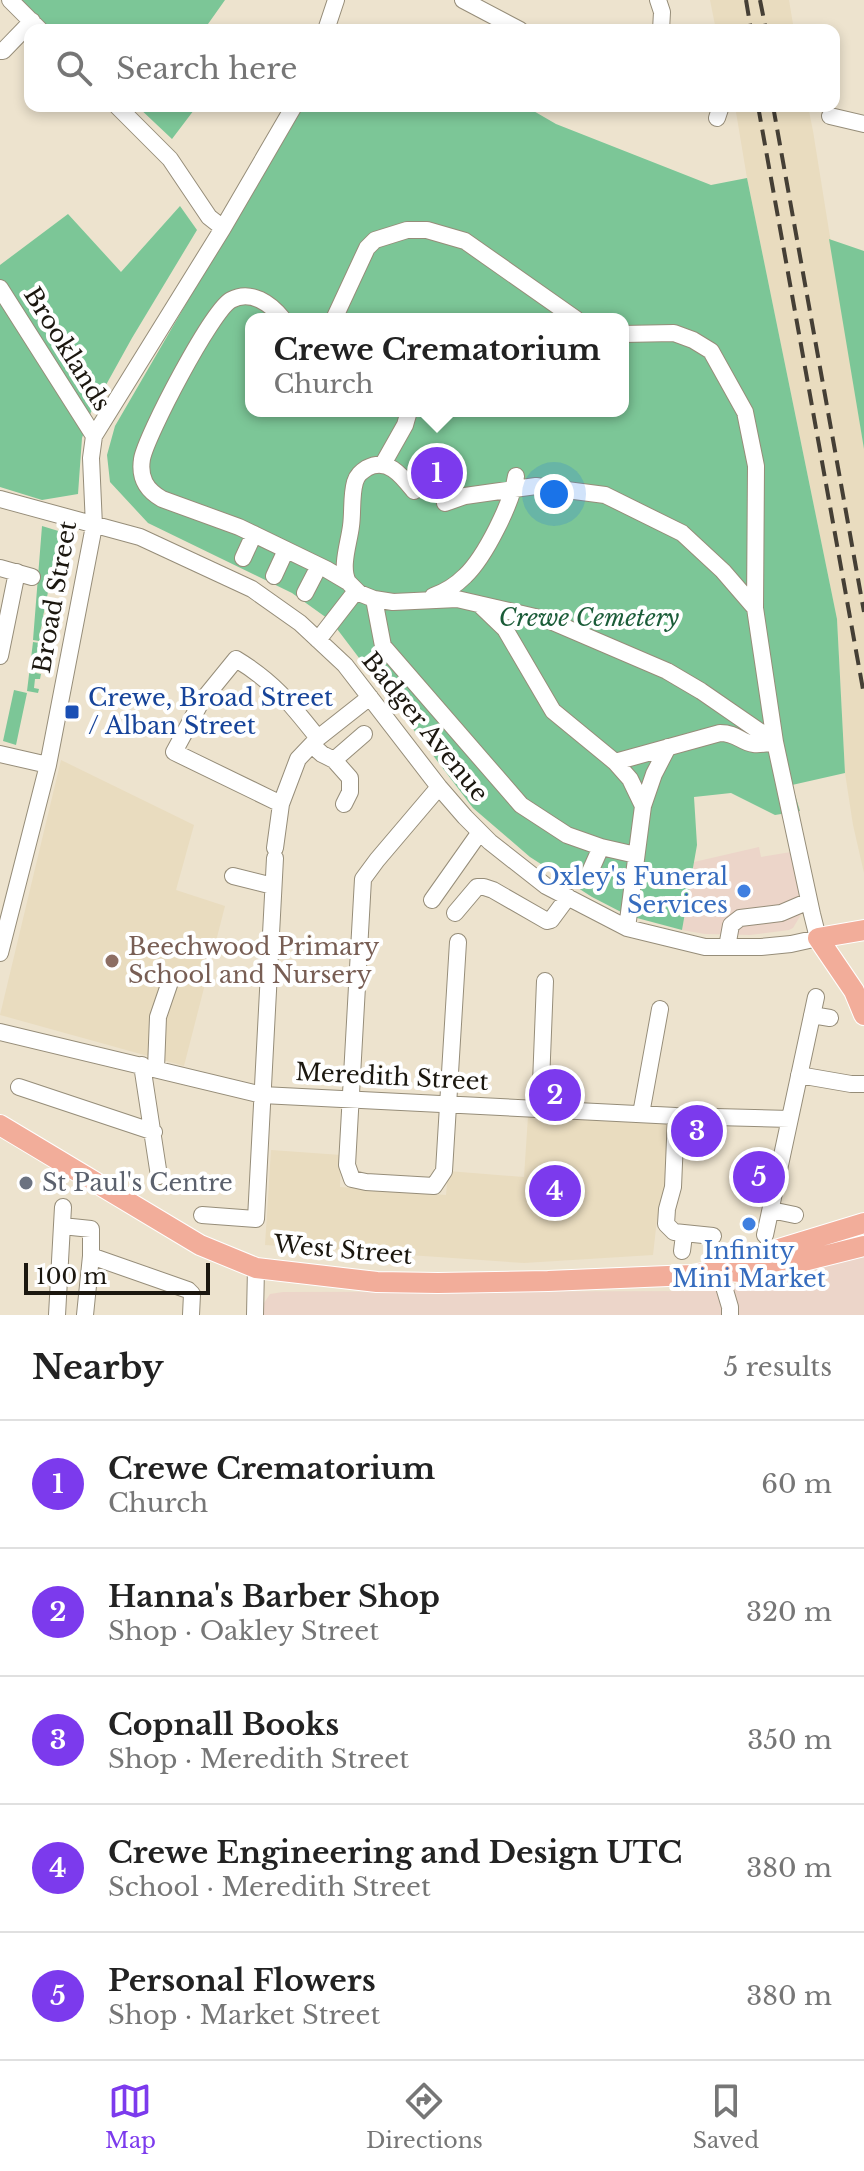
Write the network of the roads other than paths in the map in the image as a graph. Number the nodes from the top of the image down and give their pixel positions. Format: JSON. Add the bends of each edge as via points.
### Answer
{"nodes":[{"id":1,"x":10,"y":0,"type":"edge"},
{"id":2,"x":336,"y":0,"type":"edge"},
{"id":3,"x":658,"y":0,"type":"edge"},
{"id":4,"x":470,"y":2,"type":"edge"},
{"id":5,"x":34,"y":24,"type":"edge"},
{"id":6,"x":328,"y":24,"type":"edge"},
{"id":7,"x":509,"y":24,"type":"edge"},
{"id":8,"x":661,"y":24,"type":"edge"},
{"id":9,"x":24,"y":35,"type":"edge"},
{"id":10,"x":0,"y":51,"type":"edge"},
{"id":11,"x":123,"y":112,"type":"edge"},
{"id":12,"x":291,"y":112,"type":"edge"},
{"id":13,"x":830,"y":116,"type":"dead end"},
{"id":14,"x":864,"y":124,"type":"edge"},
{"id":15,"x":223,"y":228,"type":"junction"},
{"id":16,"x":0,"y":288,"type":"edge"},
{"id":17,"x":279,"y":313,"type":"edge"},
{"id":18,"x":337,"y":313,"type":"edge"},
{"id":19,"x":567,"y":313,"type":"edge"},
{"id":20,"x":629,"y":334,"type":"edge"},
{"id":21,"x":407,"y":417,"type":"edge"},
{"id":22,"x":94,"y":436,"type":"junction"},
{"id":23,"x":383,"y":464,"type":"junction"},
{"id":24,"x":515,"y":482,"type":"junction"},
{"id":25,"x":414,"y":491,"type":"dead end"},
{"id":26,"x":0,"y":499,"type":"edge"},
{"id":27,"x":445,"y":503,"type":"dead end"},
{"id":28,"x":94,"y":526,"type":"junction"},
{"id":29,"x":254,"y":534,"type":"junction"},
{"id":30,"x":286,"y":550,"type":"junction"},
{"id":31,"x":243,"y":558,"type":"dead end"},
{"id":32,"x":319,"y":566,"type":"junction"},
{"id":33,"x":16,"y":572,"type":"edge"},
{"id":34,"x":274,"y":576,"type":"dead end"},
{"id":35,"x":352,"y":587,"type":"junction"},
{"id":36,"x":305,"y":593,"type":"dead end"},
{"id":37,"x":374,"y":599,"type":"junction"},
{"id":38,"x":416,"y":600,"type":"junction"},
{"id":39,"x":478,"y":604,"type":"junction"},
{"id":40,"x":755,"y":608,"type":"junction"},
{"id":41,"x":318,"y":640,"type":"junction"},
{"id":42,"x":0,"y":656,"type":"edge"},
{"id":43,"x":370,"y":697,"type":"junction"},
{"id":44,"x":364,"y":734,"type":"dead end"},
{"id":45,"x":315,"y":741,"type":"junction"},
{"id":46,"x":775,"y":742,"type":"junction"},
{"id":47,"x":668,"y":747,"type":"junction"},
{"id":48,"x":0,"y":754,"type":"edge"},
{"id":49,"x":334,"y":760,"type":"junction"},
{"id":50,"x":615,"y":762,"type":"junction"},
{"id":51,"x":48,"y":765,"type":"junction"},
{"id":52,"x":439,"y":787,"type":"junction"},
{"id":53,"x":281,"y":804,"type":"junction"},
{"id":54,"x":344,"y":804,"type":"dead end"},
{"id":55,"x":643,"y":806,"type":"junction"},
{"id":56,"x":480,"y":832,"type":"junction"},
{"id":57,"x":601,"y":847,"type":"junction"},
{"id":58,"x":636,"y":855,"type":"junction"},
{"id":59,"x":589,"y":874,"type":"dead end"},
{"id":60,"x":233,"y":876,"type":"dead end"},
{"id":61,"x":273,"y":886,"type":"junction"},
{"id":62,"x":568,"y":897,"type":"junction"},
{"id":63,"x":432,"y":900,"type":"dead end"},
{"id":64,"x":809,"y":901,"type":"junction"},
{"id":65,"x":455,"y":913,"type":"dead end"},
{"id":66,"x":627,"y":928,"type":"junction"},
{"id":67,"x":864,"y":930,"type":"edge"},
{"id":68,"x":818,"y":938,"type":"junction"},
{"id":69,"x":458,"y":942,"type":"dead end"},
{"id":70,"x":727,"y":947,"type":"junction"},
{"id":71,"x":0,"y":953,"type":"edge"},
{"id":72,"x":171,"y":979,"type":"dead end"},
{"id":73,"x":545,"y":981,"type":"dead end"},
{"id":74,"x":816,"y":997,"type":"dead end"},
{"id":75,"x":660,"y":1009,"type":"dead end"},
{"id":76,"x":812,"y":1015,"type":"junction"},
{"id":77,"x":864,"y":1015,"type":"edge"},
{"id":78,"x":830,"y":1018,"type":"dead end"},
{"id":79,"x":0,"y":1032,"type":"edge"},
{"id":80,"x":149,"y":1066,"type":"junction"},
{"id":81,"x":799,"y":1075,"type":"junction"},
{"id":82,"x":864,"y":1084,"type":"edge"},
{"id":83,"x":19,"y":1087,"type":"dead end"},
{"id":84,"x":262,"y":1095,"type":"junction"},
{"id":85,"x":351,"y":1099,"type":"junction"},
{"id":86,"x":447,"y":1104,"type":"junction"},
{"id":87,"x":540,"y":1109,"type":"junction"},
{"id":88,"x":641,"y":1114,"type":"junction"},
{"id":89,"x":676,"y":1116,"type":"junction"},
{"id":90,"x":790,"y":1119,"type":"junction"},
{"id":91,"x":0,"y":1125,"type":"edge"},
{"id":92,"x":154,"y":1132,"type":"junction"},
{"id":93,"x":159,"y":1176,"type":"dead end"},
{"id":94,"x":63,"y":1207,"type":"dead end"},
{"id":95,"x":771,"y":1210,"type":"junction"},
{"id":96,"x":202,"y":1215,"type":"dead end"},
{"id":97,"x":795,"y":1215,"type":"dead end"},
{"id":98,"x":864,"y":1223,"type":"edge"},
{"id":99,"x":62,"y":1226,"type":"junction"},
{"id":100,"x":765,"y":1235,"type":"dead end"},
{"id":101,"x":713,"y":1236,"type":"dead end"},
{"id":102,"x":864,"y":1246,"type":"edge"},
{"id":103,"x":91,"y":1256,"type":"junction"},
{"id":104,"x":256,"y":1268,"type":"junction"},
{"id":105,"x":719,"y":1270,"type":"junction"},
{"id":106,"x":60,"y":1282,"type":"junction"},
{"id":107,"x":88,"y":1284,"type":"junction"},
{"id":108,"x":57,"y":1315,"type":"edge"},
{"id":109,"x":85,"y":1315,"type":"edge"},
{"id":110,"x":191,"y":1315,"type":"edge"},
{"id":111,"x":255,"y":1315,"type":"edge"},
{"id":112,"x":730,"y":1315,"type":"edge"}],
"edges":[{"from":1,"to":5,"type":"street"},
{"from":2,"to":6,"type":"street"},
{"from":3,"to":8,"type":"street"},
{"from":4,"to":7,"type":"street"},
{"from":9,"to":10,"type":"street"},
{"from":11,"to":15,"type":"street","via":[[170,159],[209,217]]},
{"from":12,"to":15,"type":"street","name":"Broad Street"},
{"from":13,"to":14,"type":"street"},
{"from":15,"to":22,"type":"street","name":"Broad Street"},
{"from":16,"to":22,"type":"street","name":"Brooklands"},
{"from":17,"to":29,"type":"street","via":[[258,298],[229,301],[179,377],[142,461],[151,493]]},
{"from":18,"to":19,"type":"street","via":[[367,248],[375,240],[407,230],[465,241]]},
{"from":20,"to":40,"type":"street","via":[[674,333],[711,351],[745,412],[756,466]]},
{"from":21,"to":23,"type":"street"},
{"from":22,"to":28,"type":"street","name":"Broad Street"},
{"from":23,"to":25,"type":"street"},
{"from":23,"to":35,"type":"street","via":[[368,468],[354,484],[344,570]]},
{"from":24,"to":27,"type":"street"},
{"from":24,"to":38,"type":"street","via":[[467,575],[436,596]]},
{"from":24,"to":40,"type":"street","via":[[605,495],[662,522],[682,533]]},
{"from":26,"to":28,"type":"street","name":"Badger Avenue"},
{"from":28,"to":41,"type":"street","name":"Badger Avenue","via":[[140,537],[252,589]]},
{"from":28,"to":51,"type":"street","name":"Broad Street"},
{"from":29,"to":30,"type":"street"},
{"from":29,"to":31,"type":"street"},
{"from":30,"to":32,"type":"street"},
{"from":30,"to":34,"type":"street"},
{"from":32,"to":35,"type":"street"},
{"from":32,"to":36,"type":"street"},
{"from":33,"to":42,"type":"street"},
{"from":35,"to":37,"type":"street"},
{"from":35,"to":41,"type":"street"},
{"from":37,"to":38,"type":"street"},
{"from":37,"to":57,"type":"street","via":[[383,646],[521,805],[567,835]]},
{"from":38,"to":39,"type":"street"},
{"from":39,"to":46,"type":"street","via":[[548,620],[667,671]]},
{"from":39,"to":50,"type":"street","via":[[505,629],[553,711]]},
{"from":40,"to":46,"type":"street"},
{"from":41,"to":43,"type":"street","name":"Badger Avenue"},
{"from":43,"to":45,"type":"street"},
{"from":43,"to":52,"type":"street","name":"Badger Avenue"},
{"from":44,"to":49,"type":"street"},
{"from":45,"to":49,"type":"street","via":[[322,754]]},
{"from":45,"to":53,"type":"street","via":[[298,759]]},
{"from":45,"to":53,"type":"street","via":[[280,691],[236,659],[201,702],[174,752]]},
{"from":46,"to":47,"type":"street","via":[[755,745],[720,733]]},
{"from":46,"to":64,"type":"street"},
{"from":47,"to":50,"type":"street"},
{"from":47,"to":55,"type":"street"},
{"from":48,"to":51,"type":"street"},
{"from":49,"to":54,"type":"street","via":[[350,778]]},
{"from":50,"to":55,"type":"street"},
{"from":51,"to":71,"type":"street","name":"Broad Street"},
{"from":52,"to":56,"type":"street","name":"Badger Avenue"},
{"from":52,"to":85,"type":"street","via":[[363,879]]},
{"from":53,"to":61,"type":"street"},
{"from":55,"to":58,"type":"street"},
{"from":56,"to":62,"type":"street","name":"Badger Avenue","via":[[546,886]]},
{"from":56,"to":63,"type":"street"},
{"from":57,"to":58,"type":"street"},
{"from":57,"to":59,"type":"street"},
{"from":58,"to":66,"type":"street"},
{"from":60,"to":61,"type":"street"},
{"from":61,"to":84,"type":"street"},
{"from":62,"to":65,"type":"street","via":[[547,921],[493,890],[477,887]]},
{"from":62,"to":66,"type":"street","name":"Badger Avenue"},
{"from":64,"to":68,"type":"street"},
{"from":64,"to":70,"type":"street","via":[[781,913],[740,918],[731,925]]},
{"from":66,"to":70,"type":"street","name":"Badger Avenue","via":[[694,945]]},
{"from":67,"to":68,"type":"main road"},
{"from":68,"to":70,"type":"street","name":"Badger Avenue"},
{"from":68,"to":77,"type":"main road"},
{"from":69,"to":86,"type":"street"},
{"from":72,"to":80,"type":"street"},
{"from":73,"to":87,"type":"street"},
{"from":74,"to":76,"type":"street"},
{"from":75,"to":88,"type":"street"},
{"from":76,"to":78,"type":"street"},
{"from":76,"to":81,"type":"street"},
{"from":79,"to":80,"type":"street","name":"Meredith Street"},
{"from":80,"to":84,"type":"street","name":"Meredith Street"},
{"from":80,"to":92,"type":"street"},
{"from":81,"to":82,"type":"street"},
{"from":81,"to":90,"type":"street"},
{"from":83,"to":92,"type":"street"},
{"from":84,"to":85,"type":"street","name":"Meredith Street"},
{"from":84,"to":96,"type":"street","via":[[256,1219]]},
{"from":85,"to":86,"type":"street","name":"Meredith Street"},
{"from":85,"to":86,"type":"street","via":[[347,1165],[352,1179],[434,1186],[444,1171]]},
{"from":86,"to":87,"type":"street","name":"Meredith Street"},
{"from":87,"to":88,"type":"street","name":"Meredith Street"},
{"from":88,"to":89,"type":"street","name":"Meredith Street"},
{"from":89,"to":90,"type":"street","name":"Meredith Street"},
{"from":89,"to":101,"type":"street","via":[[666,1224],[683,1243]]},
{"from":90,"to":95,"type":"street"},
{"from":91,"to":104,"type":"main road","name":"West Street","via":[[200,1245]]},
{"from":92,"to":93,"type":"street"},
{"from":94,"to":99,"type":"street"},
{"from":95,"to":97,"type":"street"},
{"from":95,"to":100,"type":"street"},
{"from":98,"to":105,"type":"main road","name":"West Street"},
{"from":99,"to":103,"type":"street","via":[[91,1229]]},
{"from":99,"to":106,"type":"street"},
{"from":102,"to":105,"type":"main road","name":"West Street","via":[[756,1273]]},
{"from":103,"to":107,"type":"street"},
{"from":103,"to":110,"type":"street","via":[[188,1290]]},
{"from":104,"to":105,"type":"main road","name":"West Street","via":[[377,1282],[438,1283],[678,1276]]},
{"from":104,"to":111,"type":"street"},
{"from":105,"to":112,"type":"street"},
{"from":106,"to":107,"type":"street"},
{"from":106,"to":108,"type":"street"},
{"from":107,"to":109,"type":"street"}]}
